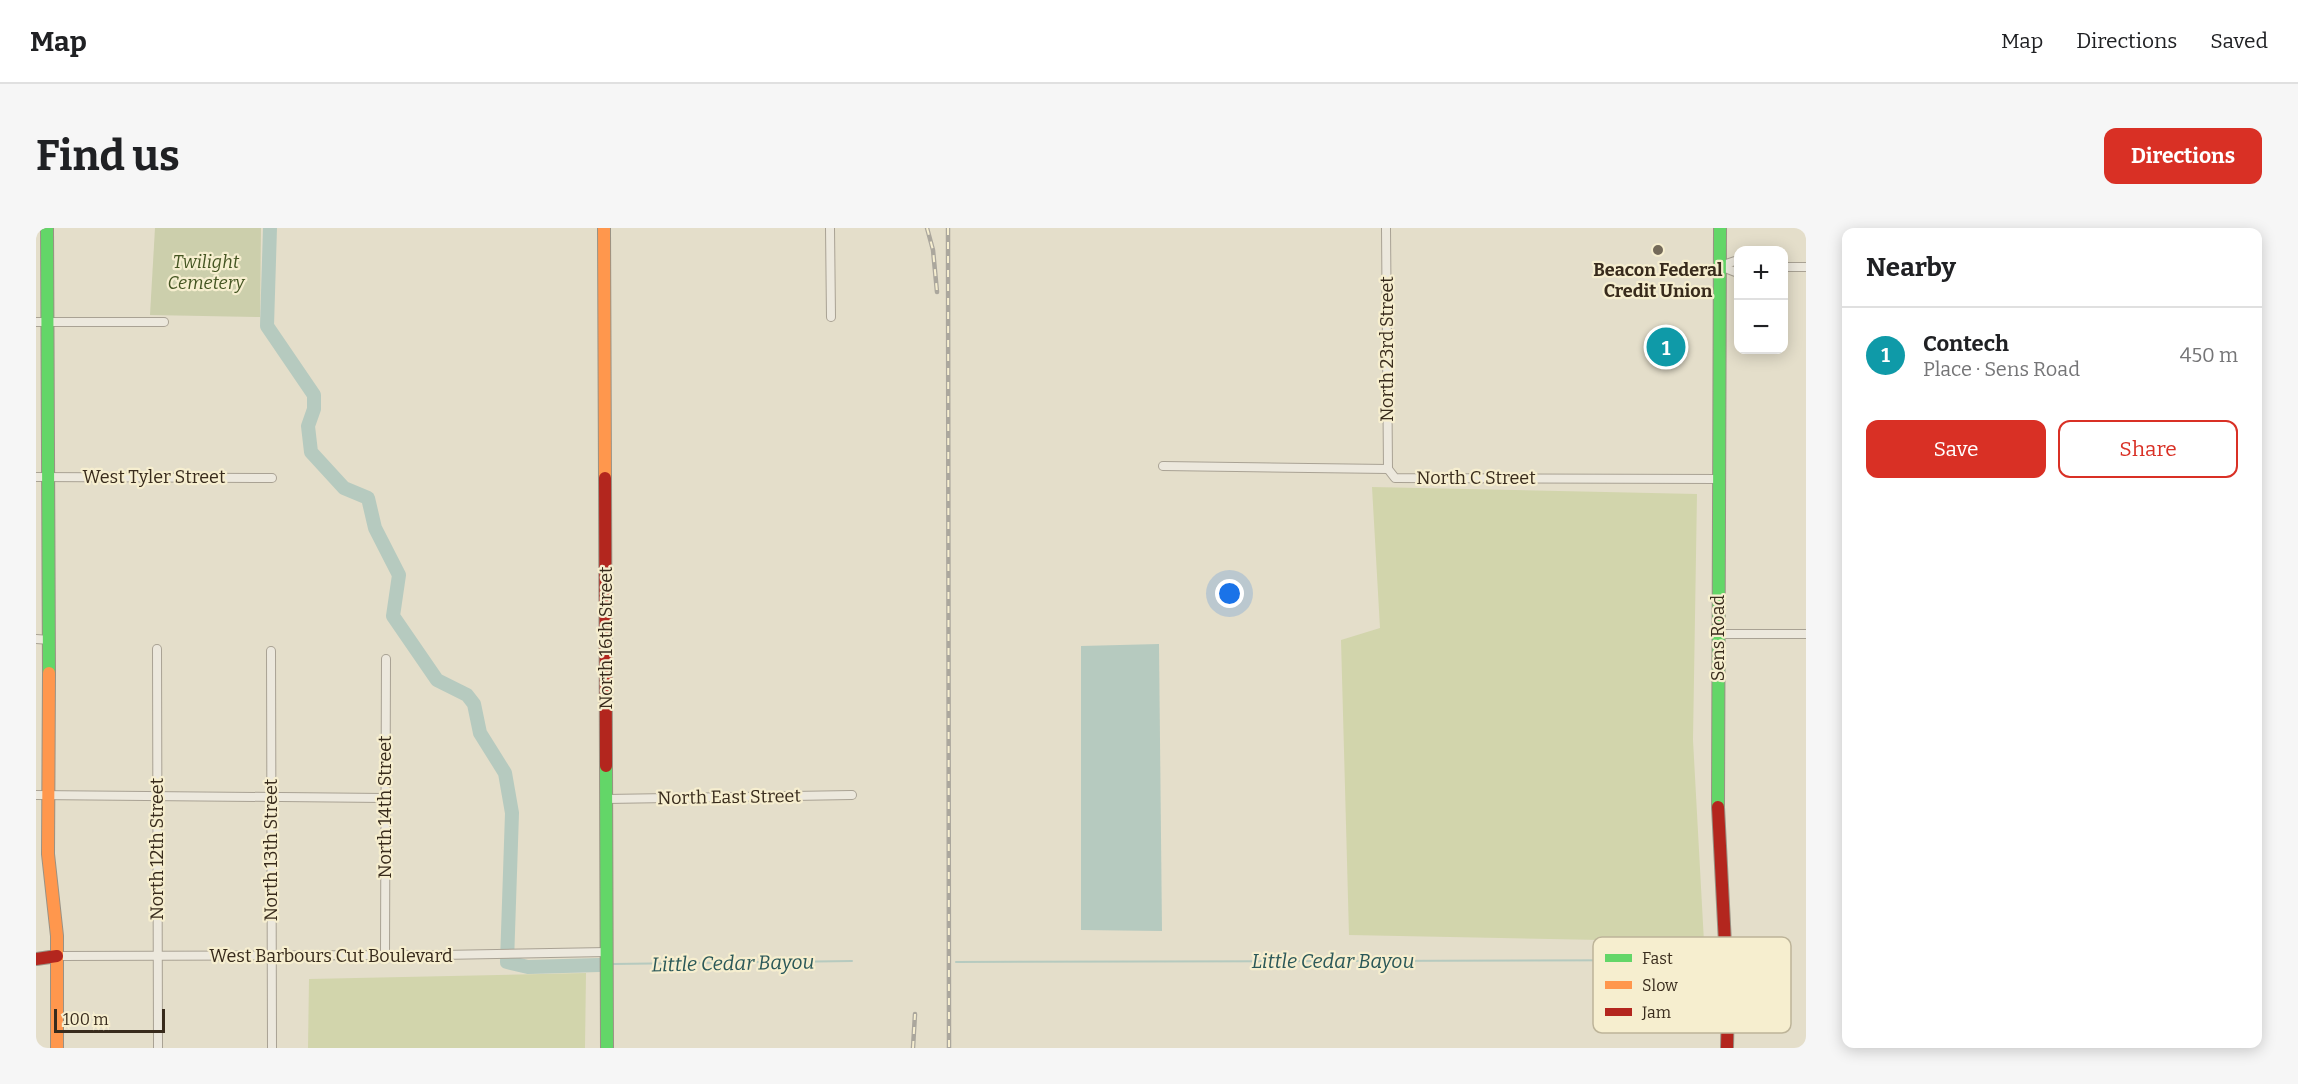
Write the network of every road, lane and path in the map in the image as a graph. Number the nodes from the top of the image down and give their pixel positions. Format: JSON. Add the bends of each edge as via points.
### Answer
{"nodes":[{"id":1,"x":47,"y":228,"type":"edge"},
{"id":2,"x":604,"y":228,"type":"edge"},
{"id":3,"x":830,"y":228,"type":"edge"},
{"id":4,"x":1386,"y":228,"type":"edge"},
{"id":5,"x":1720,"y":228,"type":"edge"},
{"id":6,"x":1734,"y":261,"type":"edge"},
{"id":7,"x":1720,"y":266,"type":"junction"},
{"id":8,"x":1788,"y":267,"type":"edge"},
{"id":9,"x":1806,"y":267,"type":"edge"},
{"id":10,"x":1734,"y":271,"type":"edge"},
{"id":11,"x":831,"y":317,"type":"dead end"},
{"id":12,"x":42,"y":322,"type":"edge"},
{"id":13,"x":164,"y":322,"type":"dead end"},
{"id":14,"x":1163,"y":466,"type":"dead end"},
{"id":15,"x":1388,"y":469,"type":"junction"},
{"id":16,"x":42,"y":477,"type":"edge"},
{"id":17,"x":272,"y":478,"type":"dead end"},
{"id":18,"x":1720,"y":479,"type":"junction"},
{"id":19,"x":1718,"y":634,"type":"junction"},
{"id":20,"x":1806,"y":634,"type":"edge"},
{"id":21,"x":36,"y":639,"type":"edge"},
{"id":22,"x":50,"y":640,"type":"junction"},
{"id":23,"x":157,"y":650,"type":"dead end"},
{"id":24,"x":271,"y":651,"type":"dead end"},
{"id":25,"x":386,"y":659,"type":"dead end"},
{"id":26,"x":42,"y":795,"type":"edge"},
{"id":27,"x":157,"y":795,"type":"junction"},
{"id":28,"x":852,"y":795,"type":"dead end"},
{"id":29,"x":271,"y":797,"type":"junction"},
{"id":30,"x":385,"y":798,"type":"junction"},
{"id":31,"x":606,"y":799,"type":"junction"},
{"id":32,"x":1725,"y":937,"type":"edge"},
{"id":33,"x":36,"y":952,"type":"edge"},
{"id":34,"x":607,"y":952,"type":"junction"},
{"id":35,"x":272,"y":955,"type":"junction"},
{"id":36,"x":385,"y":955,"type":"junction"},
{"id":37,"x":56,"y":956,"type":"junction"},
{"id":38,"x":157,"y":957,"type":"junction"},
{"id":39,"x":36,"y":960,"type":"edge"},
{"id":40,"x":1727,"y":1033,"type":"edge"},
{"id":41,"x":57,"y":1048,"type":"edge"},
{"id":42,"x":158,"y":1048,"type":"edge"},
{"id":43,"x":272,"y":1048,"type":"edge"},
{"id":44,"x":607,"y":1048,"type":"edge"},
{"id":45,"x":1727,"y":1048,"type":"edge"}],
"edges":[{"from":1,"to":12,"type":"street"},
{"from":2,"to":31,"type":"street","name":"North 16th Street"},
{"from":3,"to":11,"type":"street"},
{"from":4,"to":15,"type":"street","name":"North 23rd Street"},
{"from":5,"to":7,"type":"street","name":"Sens Road"},
{"from":6,"to":7,"type":"street"},
{"from":7,"to":10,"type":"street"},
{"from":7,"to":18,"type":"street","name":"Sens Road"},
{"from":8,"to":9,"type":"street"},
{"from":12,"to":13,"type":"street"},
{"from":12,"to":16,"type":"street"},
{"from":14,"to":15,"type":"street","name":"North C Street"},
{"from":15,"to":18,"type":"street","name":"North C Street","via":[[1395,478]]},
{"from":16,"to":17,"type":"street","name":"West Tyler Street"},
{"from":16,"to":22,"type":"street"},
{"from":18,"to":19,"type":"street","name":"Sens Road"},
{"from":19,"to":20,"type":"street"},
{"from":19,"to":32,"type":"street","name":"Sens Road","via":[[1718,799]]},
{"from":21,"to":22,"type":"street"},
{"from":22,"to":26,"type":"street"},
{"from":23,"to":27,"type":"street","name":"North 12th Street"},
{"from":24,"to":29,"type":"street","name":"North 13th Street"},
{"from":25,"to":30,"type":"street","name":"North 14th Street"},
{"from":26,"to":27,"type":"street"},
{"from":26,"to":37,"type":"street"},
{"from":27,"to":29,"type":"street"},
{"from":27,"to":38,"type":"street","name":"North 12th Street"},
{"from":28,"to":31,"type":"street","name":"North East Street"},
{"from":29,"to":30,"type":"street"},
{"from":29,"to":35,"type":"street","name":"North 13th Street"},
{"from":30,"to":36,"type":"street","name":"North 14th Street"},
{"from":31,"to":34,"type":"street","name":"North 16th Street"},
{"from":33,"to":37,"type":"street","name":"West Barbours Cut Boulevard"},
{"from":34,"to":36,"type":"street","name":"West Barbours Cut Boulevard"},
{"from":34,"to":44,"type":"street","name":"North 16th Street"},
{"from":35,"to":36,"type":"street","name":"West Barbours Cut Boulevard"},
{"from":35,"to":38,"type":"street","name":"West Barbours Cut Boulevard"},
{"from":35,"to":43,"type":"street","name":"North 13th Street"},
{"from":37,"to":38,"type":"street","name":"West Barbours Cut Boulevard"},
{"from":37,"to":39,"type":"street","name":"West Barbours Cut Boulevard"},
{"from":37,"to":41,"type":"street"},
{"from":38,"to":42,"type":"street","name":"North 12th Street"},
{"from":40,"to":45,"type":"street","name":"Sens Road"}]}
